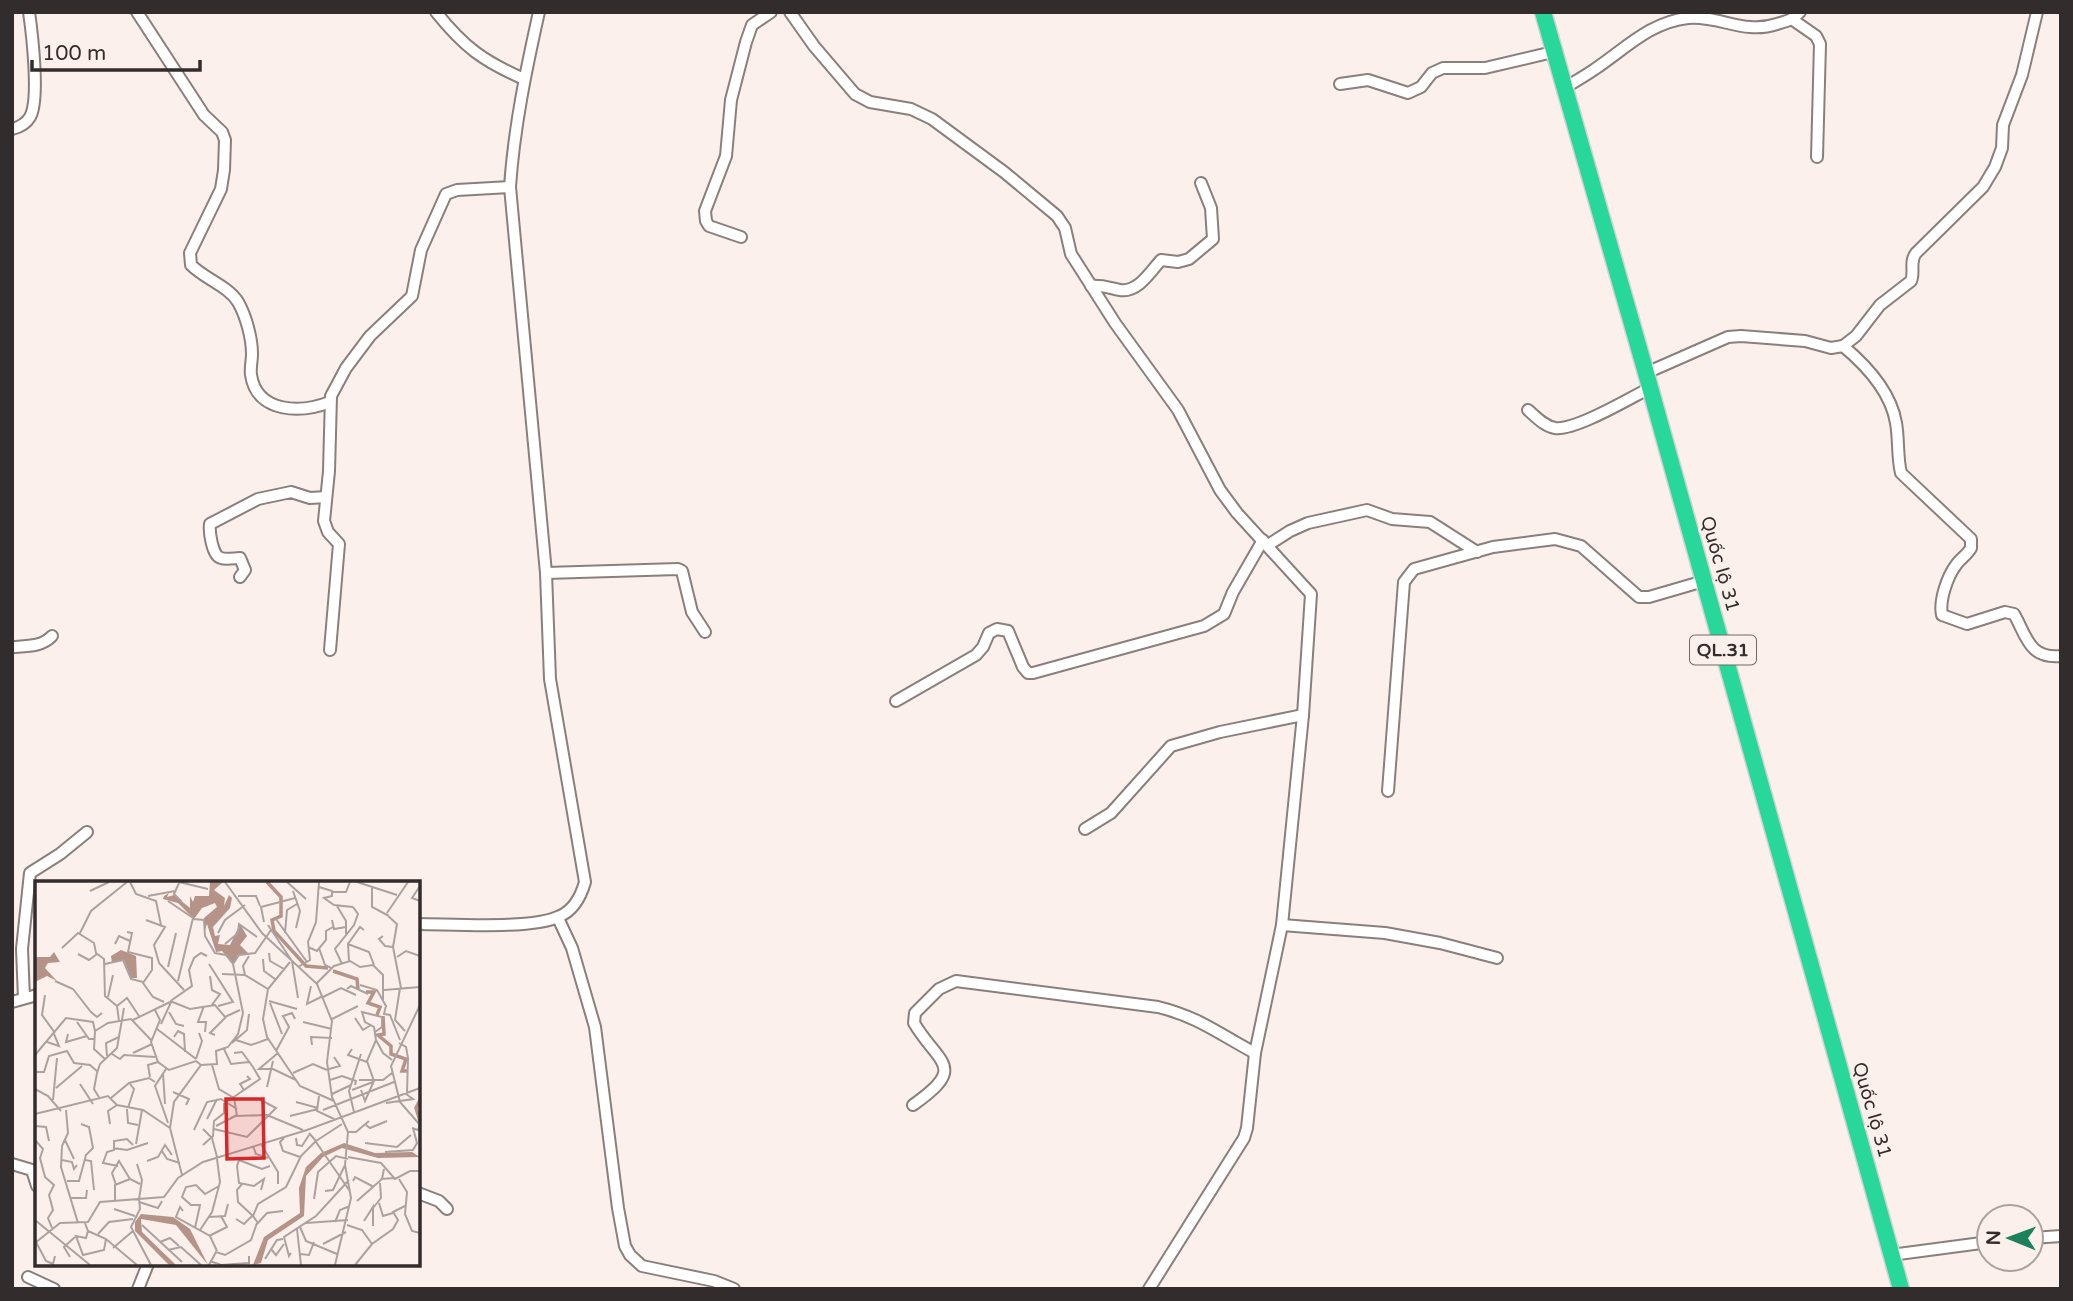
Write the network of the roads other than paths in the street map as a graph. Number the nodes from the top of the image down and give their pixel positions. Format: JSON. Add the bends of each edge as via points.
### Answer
{"nodes":[{"id":1,"x":29,"y":12,"type":"edge"},
{"id":2,"x":138,"y":12,"type":"edge"},
{"id":3,"x":436,"y":12,"type":"edge"},
{"id":4,"x":539,"y":12,"type":"edge"},
{"id":5,"x":771,"y":12,"type":"edge"},
{"id":6,"x":790,"y":12,"type":"edge"},
{"id":7,"x":1543,"y":12,"type":"edge"},
{"id":8,"x":2037,"y":12,"type":"edge"},
{"id":9,"x":1796,"y":16,"type":"edge"},
{"id":10,"x":1553,"y":52,"type":"junction"},
{"id":11,"x":524,"y":79,"type":"junction"},
{"id":12,"x":1340,"y":84,"type":"dead end"},
{"id":13,"x":1563,"y":89,"type":"junction"},
{"id":14,"x":12,"y":129,"type":"edge"},
{"id":15,"x":1817,"y":157,"type":"dead end"},
{"id":16,"x":1201,"y":183,"type":"dead end"},
{"id":17,"x":510,"y":187,"type":"junction"},
{"id":18,"x":741,"y":237,"type":"dead end"},
{"id":19,"x":1091,"y":286,"type":"junction"},
{"id":20,"x":1843,"y":346,"type":"junction"},
{"id":21,"x":1648,"y":380,"type":"junction"},
{"id":22,"x":330,"y":402,"type":"junction"},
{"id":23,"x":1528,"y":410,"type":"dead end"},
{"id":24,"x":326,"y":497,"type":"junction"},
{"id":25,"x":1266,"y":542,"type":"junction"},
{"id":26,"x":1477,"y":552,"type":"junction"},
{"id":27,"x":546,"y":573,"type":"junction"},
{"id":28,"x":240,"y":577,"type":"dead end"},
{"id":29,"x":1704,"y":581,"type":"junction"},
{"id":30,"x":705,"y":632,"type":"dead end"},
{"id":31,"x":52,"y":636,"type":"dead end"},
{"id":32,"x":12,"y":647,"type":"edge"},
{"id":33,"x":330,"y":650,"type":"dead end"},
{"id":34,"x":2061,"y":656,"type":"edge"},
{"id":35,"x":895,"y":701,"type":"dead end"},
{"id":36,"x":1303,"y":715,"type":"junction"},
{"id":37,"x":1388,"y":791,"type":"dead end"},
{"id":38,"x":1085,"y":828,"type":"dead end"},
{"id":39,"x":87,"y":832,"type":"dead end"},
{"id":40,"x":558,"y":918,"type":"junction"},
{"id":41,"x":420,"y":924,"type":"edge"},
{"id":42,"x":1282,"y":925,"type":"junction"},
{"id":43,"x":1497,"y":958,"type":"dead end"},
{"id":44,"x":35,"y":995,"type":"edge"},
{"id":45,"x":24,"y":998,"type":"junction"},
{"id":46,"x":12,"y":1002,"type":"edge"},
{"id":47,"x":1255,"y":1053,"type":"junction"},
{"id":48,"x":913,"y":1105,"type":"dead end"},
{"id":49,"x":12,"y":1164,"type":"edge"},
{"id":50,"x":35,"y":1179,"type":"edge"},
{"id":51,"x":420,"y":1194,"type":"edge"},
{"id":52,"x":447,"y":1209,"type":"dead end"},
{"id":53,"x":1975,"y":1244,"type":"edge"},
{"id":54,"x":1891,"y":1255,"type":"junction"},
{"id":55,"x":147,"y":1266,"type":"edge"},
{"id":56,"x":28,"y":1277,"type":"dead end"},
{"id":57,"x":54,"y":1289,"type":"edge"},
{"id":58,"x":138,"y":1289,"type":"edge"},
{"id":59,"x":734,"y":1289,"type":"edge"},
{"id":60,"x":1149,"y":1289,"type":"edge"},
{"id":61,"x":1901,"y":1289,"type":"edge"}],
"edges":[{"from":1,"to":14,"type":"street","via":[[34,106],[29,119]]},
{"from":2,"to":22,"type":"street","via":[[209,121],[225,136],[220,189],[190,253],[191,265],[237,302],[249,335],[251,378],[264,400],[296,409]]},
{"from":3,"to":11,"type":"street","via":[[475,53]]},
{"from":4,"to":11,"type":"street"},
{"from":5,"to":18,"type":"street","via":[[752,25],[746,41],[729,111],[726,156],[705,211],[709,226]]},
{"from":6,"to":19,"type":"street","via":[[855,94],[932,119],[1047,206],[1065,228],[1071,254]]},
{"from":7,"to":10,"type":"highway","name":"Quốc lộ 31","number":"QL.31"},
{"from":8,"to":20,"type":"street","via":[[2022,75],[2003,125],[2000,159],[1990,177],[1916,253],[1911,281]]},
{"from":9,"to":13,"type":"street","via":[[1772,26],[1749,28],[1704,18],[1662,23]]},
{"from":9,"to":15,"type":"street","via":[[1820,44]]},
{"from":10,"to":12,"type":"street","via":[[1485,68],[1443,68],[1408,93],[1368,80]]},
{"from":10,"to":13,"type":"highway","name":"Quốc lộ 31","number":"QL.31"},
{"from":11,"to":17,"type":"street"},
{"from":13,"to":21,"type":"highway","name":"Quốc lộ 31","number":"QL.31"},
{"from":16,"to":19,"type":"street","via":[[1211,208],[1213,239],[1189,259],[1161,260],[1130,289]]},
{"from":17,"to":22,"type":"street","via":[[446,194],[421,250],[412,296],[370,336],[346,368]]},
{"from":17,"to":27,"type":"street"},
{"from":19,"to":25,"type":"street","via":[[1178,410],[1228,501]]},
{"from":20,"to":21,"type":"street","via":[[1728,337]]},
{"from":20,"to":34,"type":"street","via":[[1893,407],[1901,473],[1971,539],[1968,553],[1950,578],[1941,615],[1967,624],[2005,612],[2014,614],[2028,644],[2050,657]]},
{"from":21,"to":23,"type":"street","via":[[1569,426],[1551,426]]},
{"from":21,"to":29,"type":"highway","name":"Quốc lộ 31","number":"QL.31"},
{"from":22,"to":24,"type":"street"},
{"from":24,"to":28,"type":"street","via":[[291,492],[258,499],[210,524],[216,555],[240,558],[245,570]]},
{"from":24,"to":33,"type":"street","via":[[325,527],[339,544]]},
{"from":25,"to":26,"type":"street","via":[[1308,523],[1367,510],[1387,518],[1430,522]]},
{"from":25,"to":35,"type":"street","via":[[1224,614],[1204,626],[1033,673],[1023,667],[1008,631],[997,629],[989,633],[976,655]]},
{"from":25,"to":36,"type":"street","via":[[1311,594]]},
{"from":26,"to":29,"type":"street","via":[[1543,540],[1567,541],[1581,546],[1639,597]]},
{"from":26,"to":37,"type":"street","via":[[1414,569],[1406,576]]},
{"from":27,"to":30,"type":"street","via":[[678,569],[692,612]]},
{"from":27,"to":40,"type":"street","via":[[550,679],[585,882],[576,902]]},
{"from":29,"to":54,"type":"highway","name":"Quốc lộ 31","number":"QL.31"},
{"from":31,"to":32,"type":"street","via":[[36,645]]},
{"from":36,"to":38,"type":"street","via":[[1171,746],[1111,813]]},
{"from":36,"to":42,"type":"street"},
{"from":39,"to":45,"type":"street","via":[[30,873],[22,949]]},
{"from":40,"to":41,"type":"street","via":[[492,925]]},
{"from":40,"to":59,"type":"street","via":[[572,948],[595,1027],[625,1246],[642,1266]]},
{"from":42,"to":43,"type":"street","via":[[1385,933]]},
{"from":42,"to":47,"type":"street"},
{"from":44,"to":45,"type":"street"},
{"from":45,"to":46,"type":"street"},
{"from":47,"to":48,"type":"street","via":[[1210,1026],[1158,1007],[956,981],[939,989],[915,1013],[914,1023],[945,1065],[943,1079]]},
{"from":47,"to":60,"type":"street","via":[[1244,1138]]},
{"from":49,"to":50,"type":"street","via":[[32,1170]]},
{"from":51,"to":52,"type":"street"},
{"from":53,"to":54,"type":"street"},
{"from":54,"to":61,"type":"highway","name":"Quốc lộ 31","number":"QL.31"},
{"from":55,"to":58,"type":"street"},
{"from":56,"to":57,"type":"street"}]}
